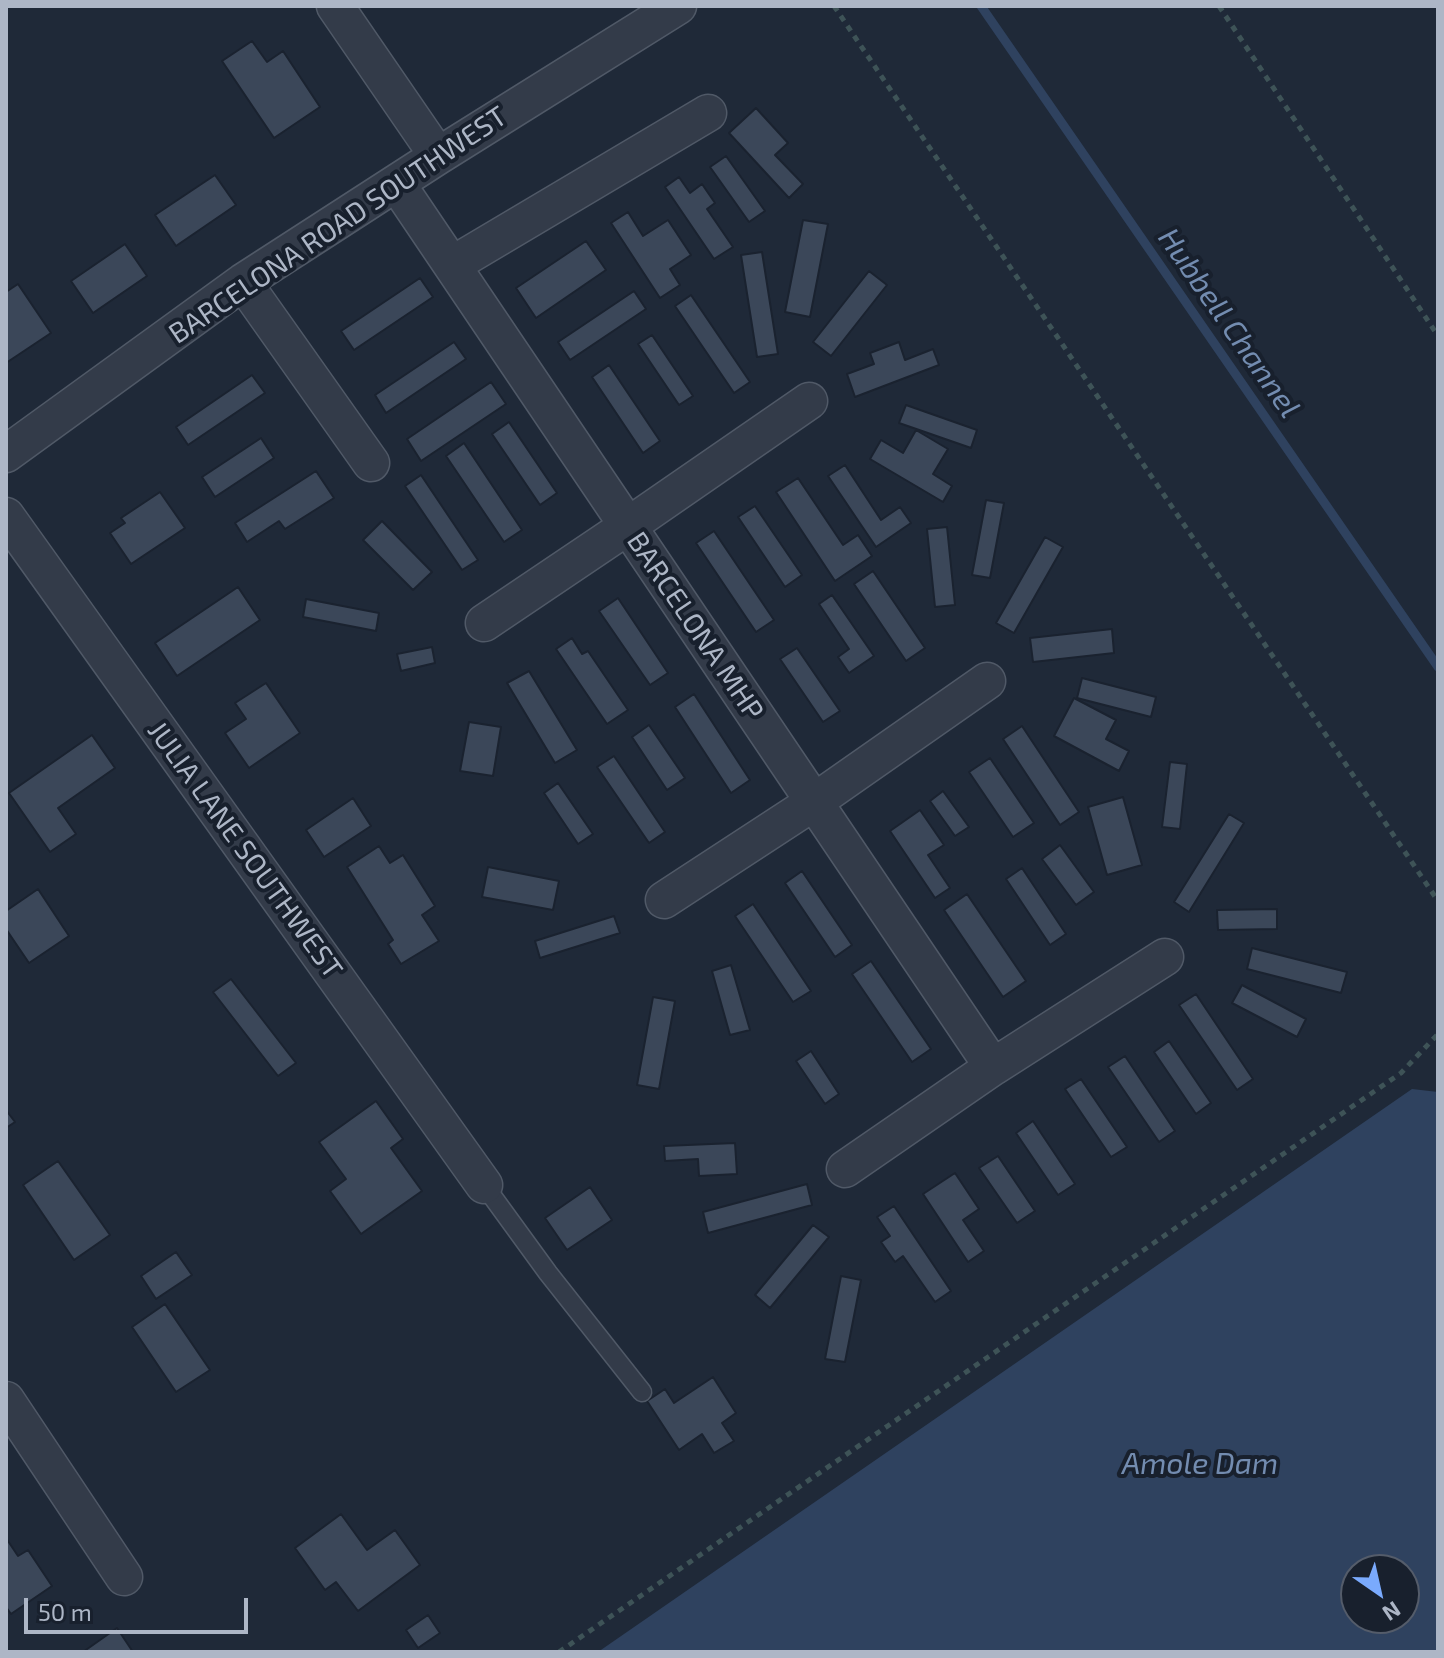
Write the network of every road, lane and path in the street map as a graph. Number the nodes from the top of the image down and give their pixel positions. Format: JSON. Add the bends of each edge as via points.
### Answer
{"nodes":[{"id":1,"x":335,"y":6,"type":"edge"},
{"id":2,"x":678,"y":6,"type":"edge"},
{"id":3,"x":834,"y":6,"type":"edge"},
{"id":4,"x":1219,"y":6,"type":"edge"},
{"id":5,"x":708,"y":113,"type":"dead end"},
{"id":6,"x":438,"y":156,"type":"junction"},
{"id":7,"x":397,"y":184,"type":"junction"},
{"id":8,"x":452,"y":265,"type":"junction"},
{"id":9,"x":243,"y":282,"type":"junction"},
{"id":10,"x":1438,"y":336,"type":"edge"},
{"id":11,"x":809,"y":401,"type":"dead end"},
{"id":12,"x":6,"y":454,"type":"edge"},
{"id":13,"x":371,"y":463,"type":"dead end"},
{"id":14,"x":6,"y":516,"type":"edge"},
{"id":15,"x":628,"y":526,"type":"junction"},
{"id":16,"x":484,"y":623,"type":"dead end"},
{"id":17,"x":987,"y":681,"type":"dead end"},
{"id":18,"x":814,"y":802,"type":"junction"},
{"id":19,"x":664,"y":900,"type":"dead end"},
{"id":20,"x":1438,"y":901,"type":"edge"},
{"id":21,"x":1165,"y":957,"type":"dead end"},
{"id":22,"x":1438,"y":1034,"type":"edge"},
{"id":23,"x":993,"y":1067,"type":"junction"},
{"id":24,"x":845,"y":1169,"type":"dead end"},
{"id":25,"x":484,"y":1185,"type":"joint"},
{"id":26,"x":642,"y":1392,"type":"dead end"},
{"id":27,"x":6,"y":1400,"type":"edge"},
{"id":28,"x":124,"y":1577,"type":"dead end"},
{"id":29,"x":559,"y":1652,"type":"edge"}],
"edges":[{"from":1,"to":6,"type":"street"},
{"from":2,"to":6,"type":"street","name":"BARCELONA ROAD SOUTHWEST"},
{"from":3,"to":20,"type":"path"},
{"from":4,"to":10,"type":"path"},
{"from":5,"to":8,"type":"street"},
{"from":6,"to":7,"type":"street","name":"BARCELONA ROAD SOUTHWEST"},
{"from":7,"to":8,"type":"street","name":"BARCELONA MHP"},
{"from":7,"to":9,"type":"street","name":"BARCELONA ROAD SOUTHWEST"},
{"from":8,"to":15,"type":"street","name":"BARCELONA MHP"},
{"from":9,"to":12,"type":"street","name":"BARCELONA ROAD SOUTHWEST"},
{"from":9,"to":13,"type":"street"},
{"from":11,"to":15,"type":"street"},
{"from":14,"to":25,"type":"street","name":"JULIA LANE SOUTHWEST"},
{"from":15,"to":16,"type":"street"},
{"from":15,"to":18,"type":"street","name":"BARCELONA MHP"},
{"from":17,"to":18,"type":"street"},
{"from":18,"to":19,"type":"street"},
{"from":18,"to":23,"type":"street","name":"BARCELONA MHP"},
{"from":21,"to":23,"type":"street"},
{"from":22,"to":29,"type":"path","via":[[1401,1073]]},
{"from":23,"to":24,"type":"street"},
{"from":25,"to":26,"type":"lane"},
{"from":27,"to":28,"type":"street"}]}
